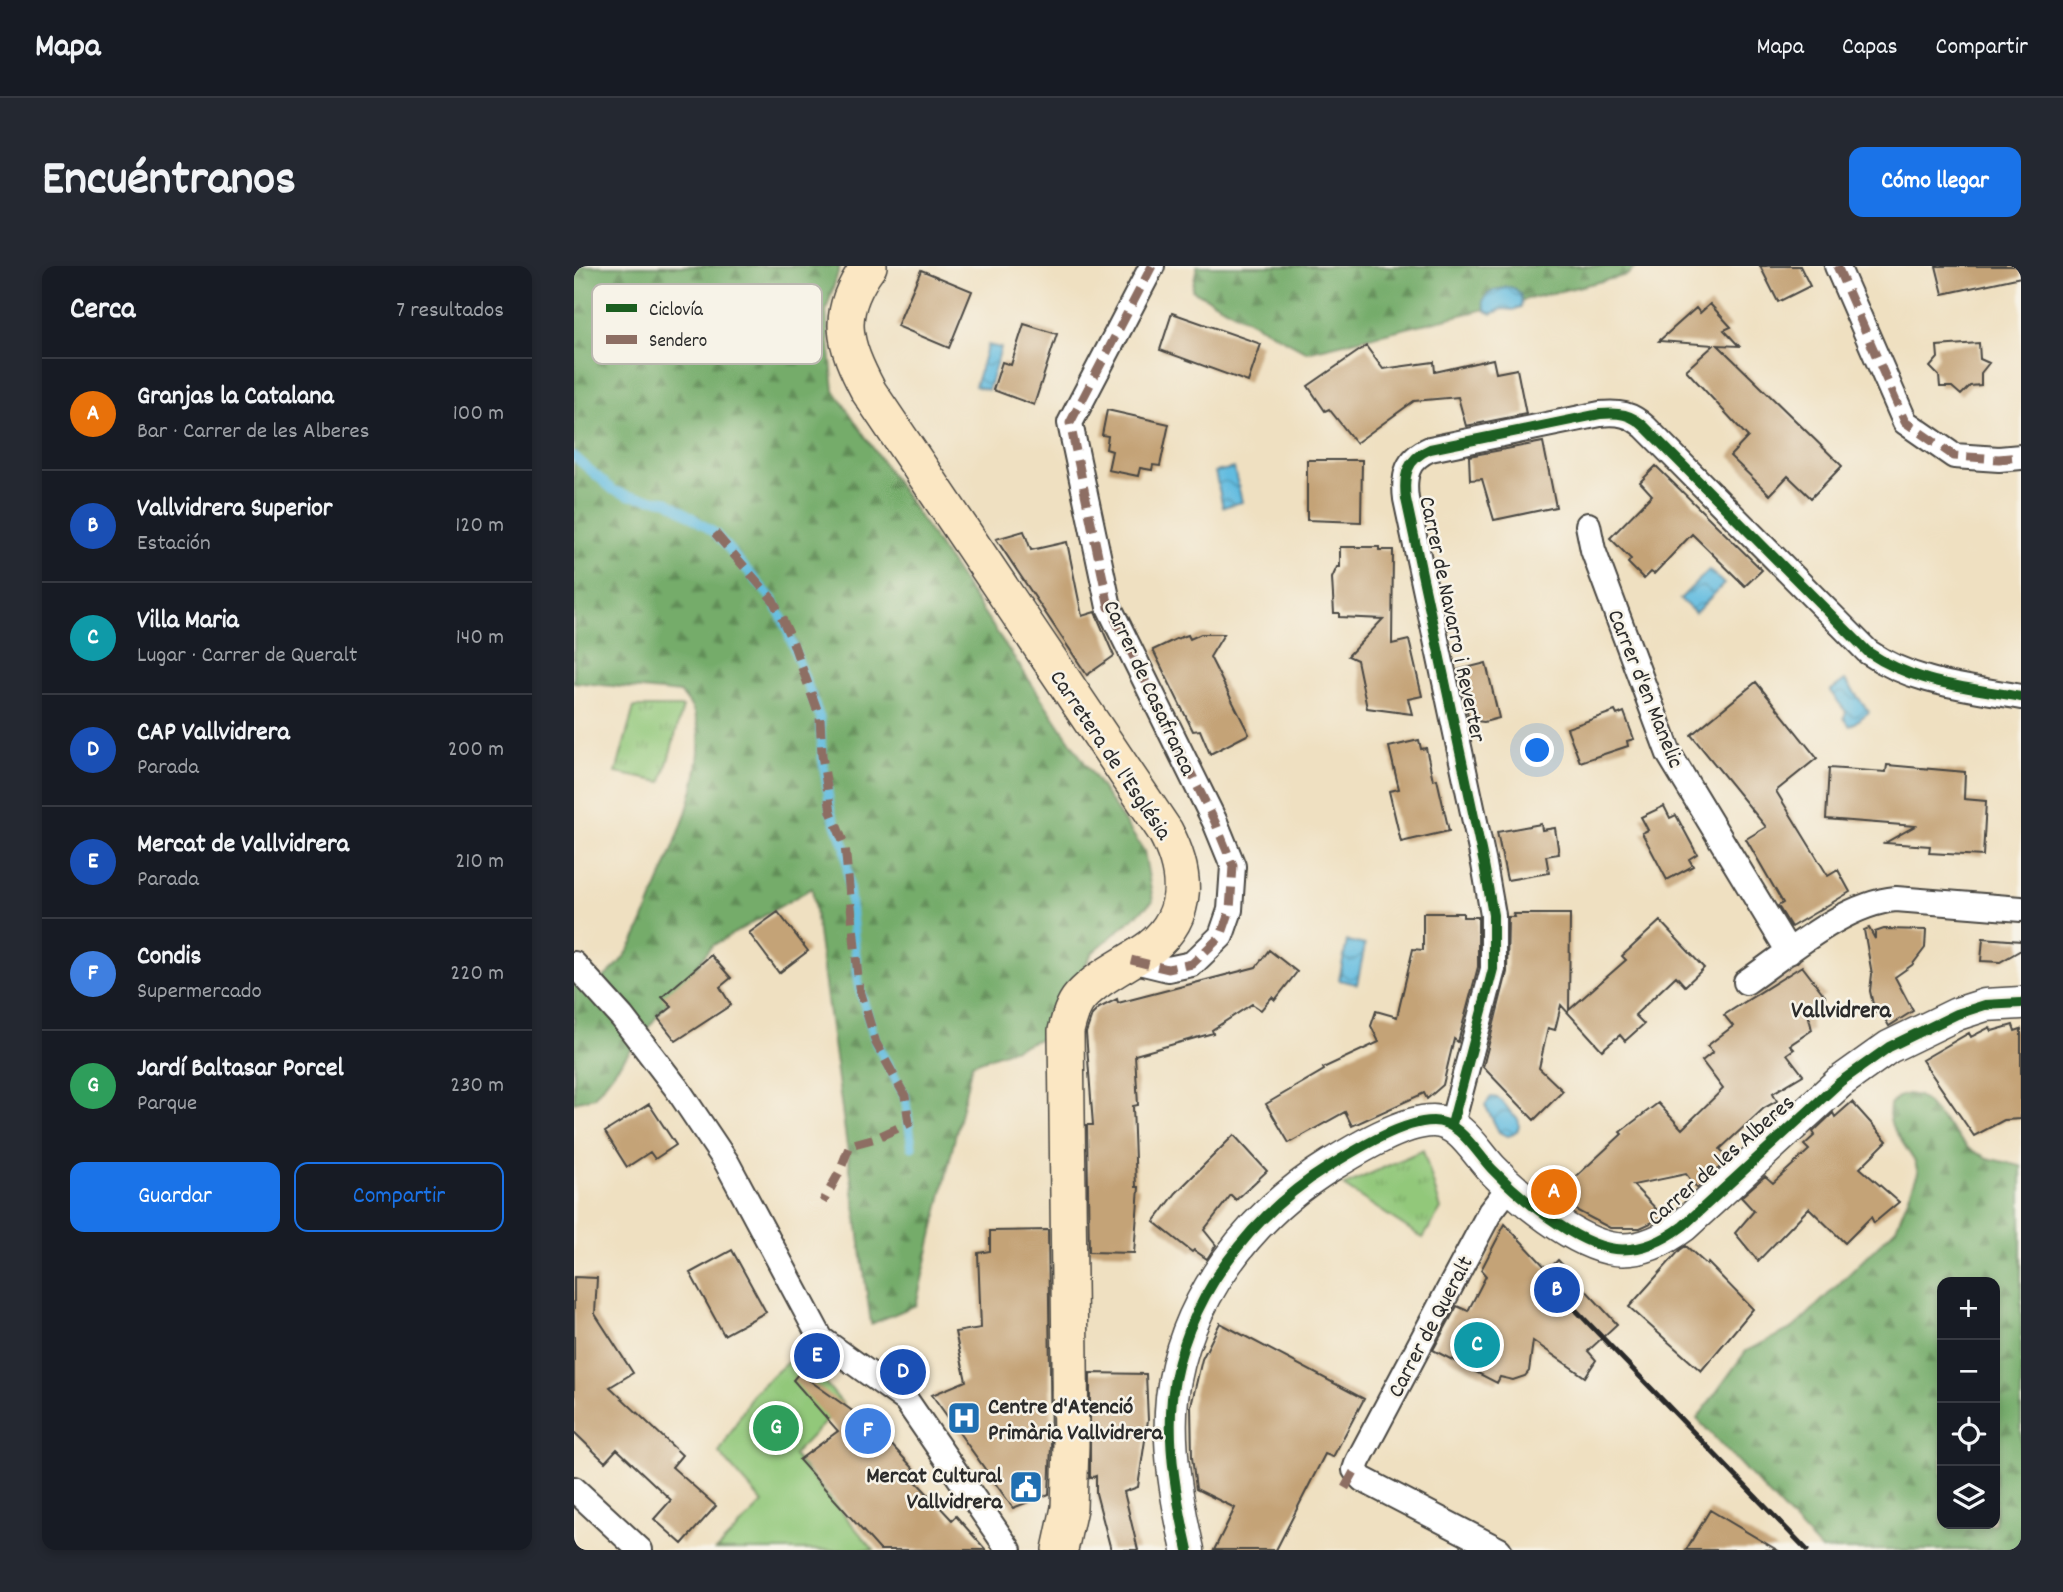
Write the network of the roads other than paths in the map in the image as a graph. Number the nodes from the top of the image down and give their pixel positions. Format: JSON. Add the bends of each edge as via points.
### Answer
{"nodes":[{"id":1,"x":869,"y":266,"type":"edge"},
{"id":2,"x":1152,"y":266,"type":"edge"},
{"id":3,"x":1837,"y":266,"type":"edge"},
{"id":4,"x":2021,"y":457,"type":"edge"},
{"id":5,"x":1588,"y":525,"type":"dead end"},
{"id":6,"x":2021,"y":697,"type":"edge"},
{"id":7,"x":2021,"y":909,"type":"edge"},
{"id":8,"x":1789,"y":952,"type":"junction"},
{"id":9,"x":1131,"y":960,"type":"junction"},
{"id":10,"x":574,"y":964,"type":"edge"},
{"id":11,"x":1746,"y":982,"type":"dead end"},
{"id":12,"x":2021,"y":1003,"type":"edge"},
{"id":13,"x":1452,"y":1124,"type":"junction"},
{"id":14,"x":1510,"y":1186,"type":"junction"},
{"id":15,"x":574,"y":1489,"type":"edge"},
{"id":16,"x":640,"y":1550,"type":"edge"},
{"id":17,"x":1009,"y":1550,"type":"edge"},
{"id":18,"x":1060,"y":1550,"type":"edge"},
{"id":19,"x":1188,"y":1550,"type":"edge"},
{"id":20,"x":1499,"y":1550,"type":"edge"}],
"edges":[{"from":1,"to":9,"type":"main road","name":"Carretera de l'Església","via":[[846,306],[849,346],[859,374],[1166,831],[1179,861],[1180,908],[1158,940]]},
{"from":2,"to":9,"type":"street","name":"Carrer de Casafranca","via":[[1070,423],[1109,607],[1233,866],[1230,910],[1221,936],[1192,964],[1168,969]]},
{"from":3,"to":4,"type":"street","via":[[1905,422],[1954,456]]},
{"from":5,"to":8,"type":"street","name":"Carrer d'en Manelic","via":[[1593,550],[1669,754]]},
{"from":6,"to":13,"type":"street","name":"Carrer de Navarro i Reverter","via":[[1926,680],[1868,652],[1631,416],[1600,414],[1420,453],[1406,471],[1406,499],[1493,915],[1493,969]]},
{"from":7,"to":8,"type":"street","via":[[1880,901],[1850,911]]},
{"from":8,"to":11,"type":"street"},
{"from":9,"to":18,"type":"main road","name":"Carretera de l'Església","via":[[1079,998],[1066,1031],[1071,1445],[1069,1508]]},
{"from":10,"to":17,"type":"street","via":[[622,1017],[727,1163],[821,1339],[906,1400]]},
{"from":12,"to":14,"type":"street","name":"Carrer de les Alberes","via":[[1985,1005],[1957,1014],[1889,1046],[1840,1082],[1683,1226],[1654,1244],[1612,1249],[1599,1244],[1559,1225]]},
{"from":13,"to":14,"type":"street","name":"Carrer de les Alberes"},
{"from":13,"to":19,"type":"street","via":[[1419,1123],[1383,1136],[1282,1199],[1254,1226],[1205,1297],[1190,1330],[1172,1398],[1172,1458]]},
{"from":14,"to":20,"type":"street","name":"Carrer de Queralt","via":[[1490,1212],[1355,1470],[1362,1479]]},
{"from":15,"to":16,"type":"street"}]}
